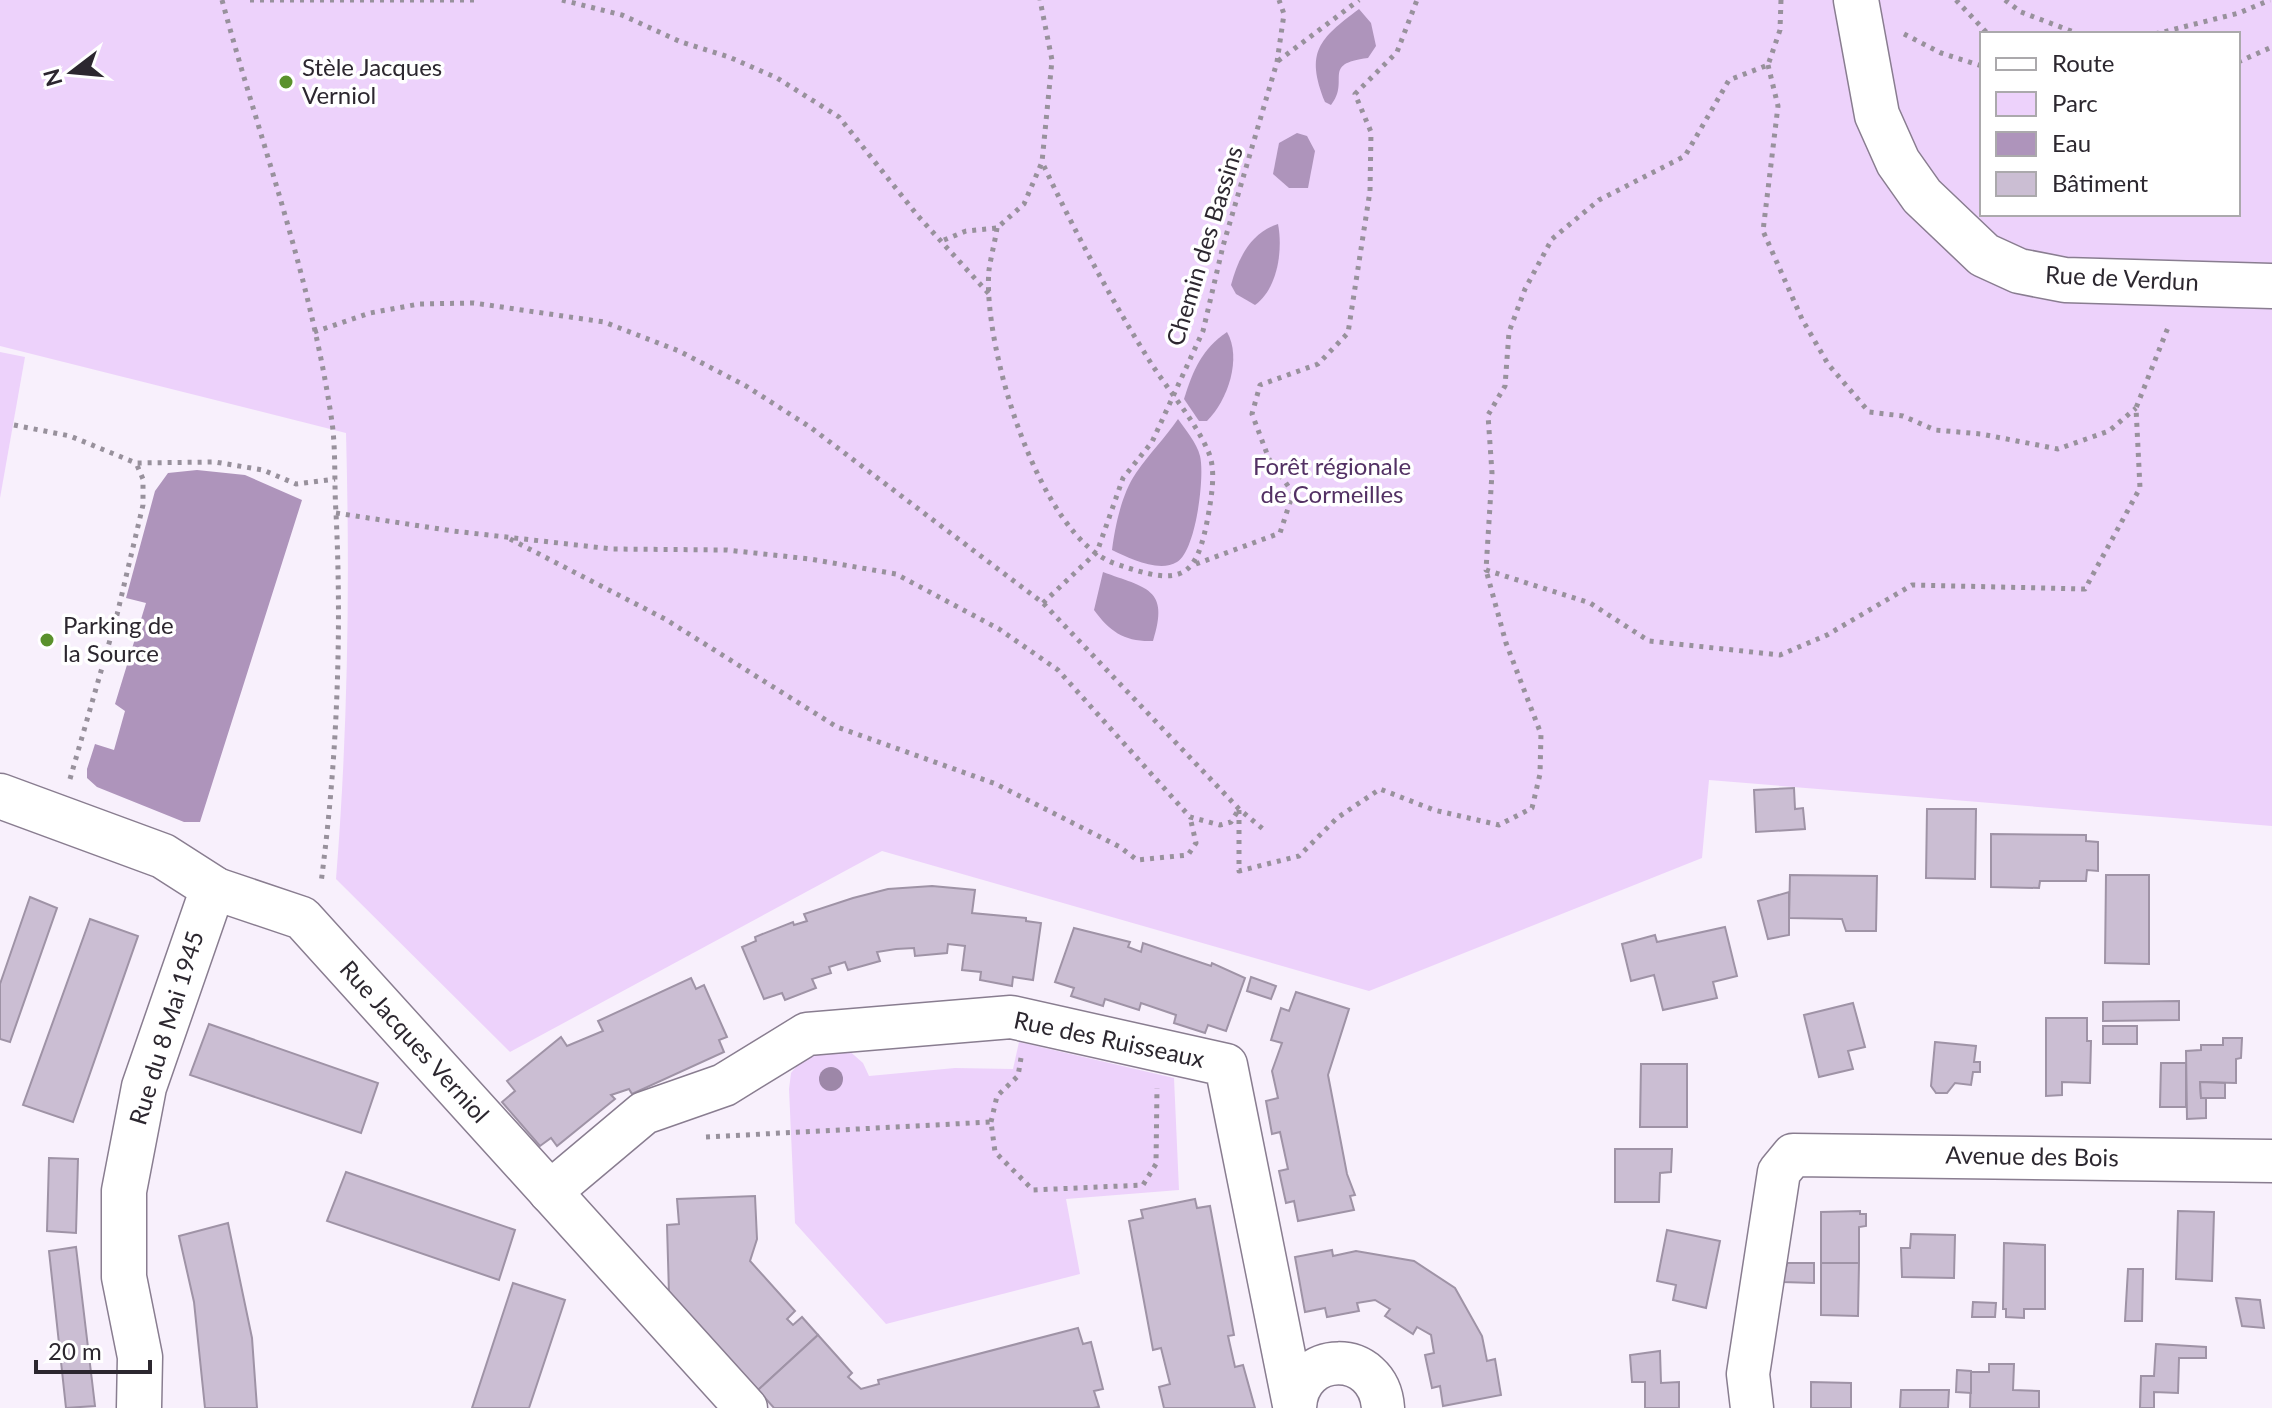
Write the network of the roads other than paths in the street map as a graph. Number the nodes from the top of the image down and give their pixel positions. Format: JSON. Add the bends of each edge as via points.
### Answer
{"nodes":[{"id":1,"x":1856,"y":0,"type":"edge"},
{"id":2,"x":2272,"y":286,"type":"edge"},
{"id":3,"x":0,"y":796,"type":"edge"},
{"id":4,"x":213,"y":888,"type":"junction"},
{"id":5,"x":2272,"y":1161,"type":"edge"},
{"id":6,"x":550,"y":1192,"type":"junction"},
{"id":7,"x":1294,"y":1406,"type":"edge"},
{"id":8,"x":139,"y":1408,"type":"edge"},
{"id":9,"x":746,"y":1408,"type":"edge"},
{"id":10,"x":1383,"y":1408,"type":"edge"},
{"id":11,"x":1752,"y":1408,"type":"edge"}],
"edges":[{"from":1,"to":2,"type":"street","name":"Rue de Verdun","via":[[1877,115],[1898,162],[1922,196],[1984,255],[2019,271],[2065,280]]},
{"from":3,"to":4,"type":"street","name":"Rue Jacques Verniol","via":[[163,856]]},
{"from":4,"to":6,"type":"street","name":"Rue Jacques Verniol","via":[[302,918]]},
{"from":4,"to":8,"type":"street","name":"Rue du 8 Mai 1945","via":[[144,1087],[124,1191],[124,1277],[140,1357]]},
{"from":5,"to":11,"type":"street","name":"Avenue des Bois","via":[[1793,1155],[1779,1172],[1748,1374]]},
{"from":6,"to":7,"type":"street","name":"Rue des Ruisseaux","via":[[644,1113],[724,1085],[807,1034],[1011,1017],[1226,1065]]},
{"from":6,"to":9,"type":"street","name":"Rue Jacques Verniol"},
{"from":7,"to":10,"type":"street","via":[[1304,1379],[1315,1370],[1342,1363],[1368,1373]]}]}
